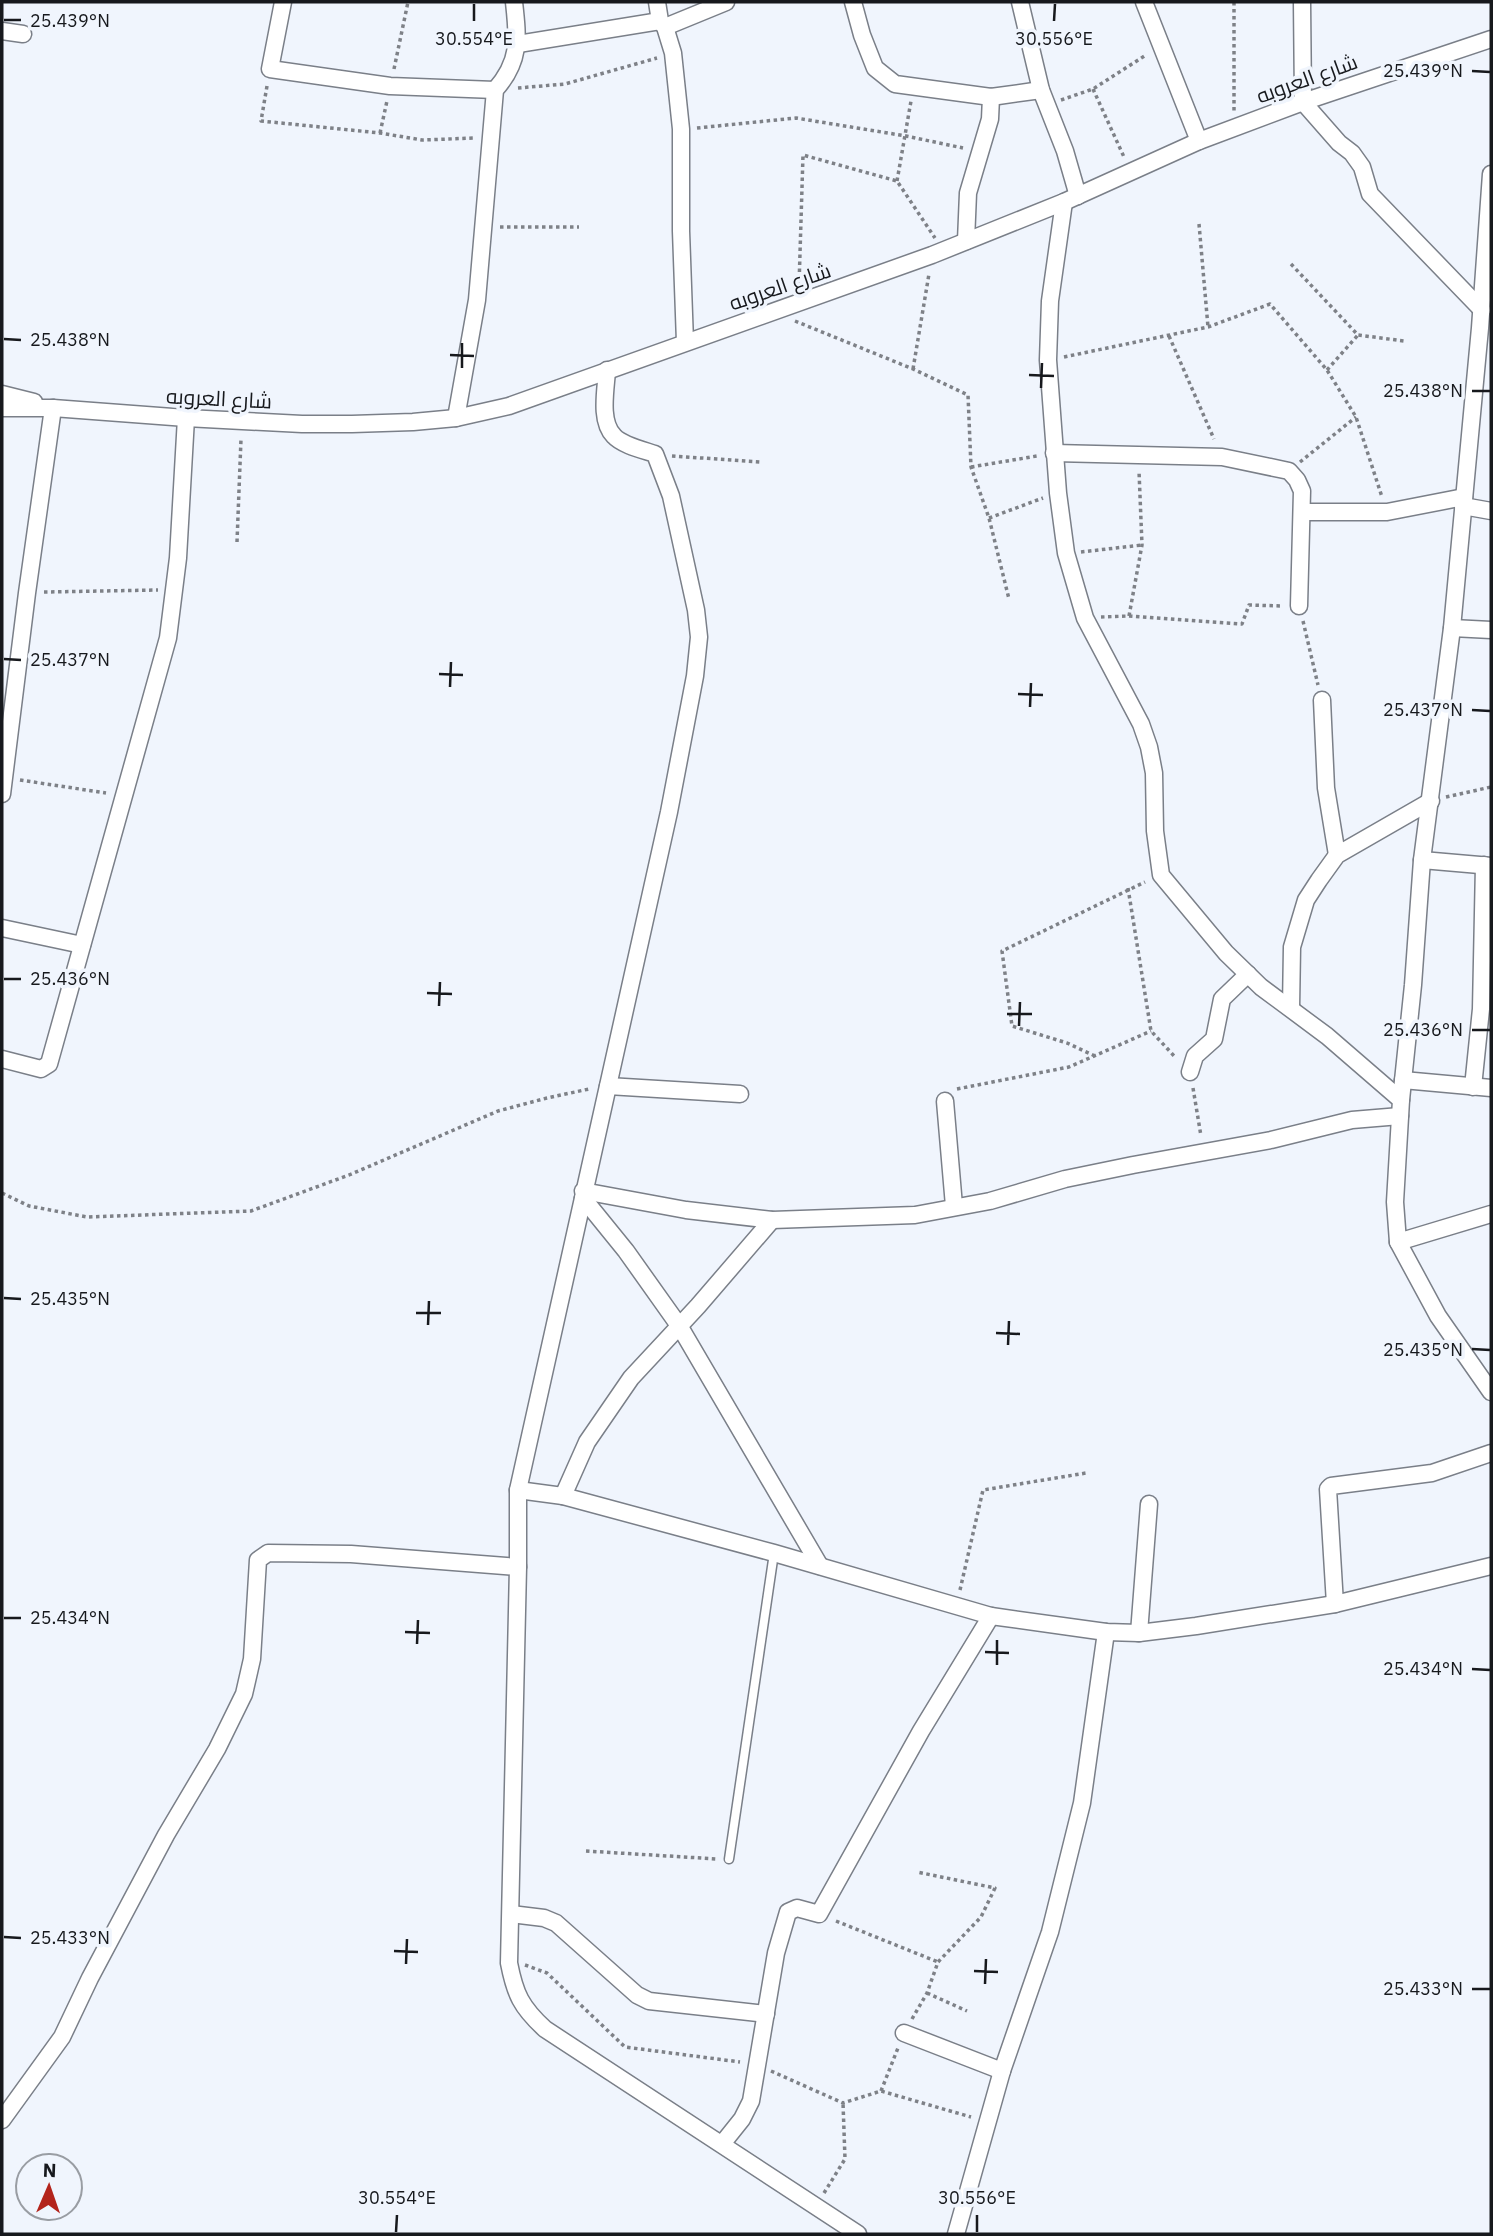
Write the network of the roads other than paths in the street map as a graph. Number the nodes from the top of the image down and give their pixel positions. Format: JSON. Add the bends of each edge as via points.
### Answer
{"nodes":[{"id":1,"x":283,"y":2,"type":"edge"},
{"id":2,"x":514,"y":2,"type":"edge"},
{"id":3,"x":657,"y":2,"type":"edge"},
{"id":4,"x":726,"y":2,"type":"edge"},
{"id":5,"x":853,"y":2,"type":"edge"},
{"id":6,"x":1020,"y":2,"type":"edge"},
{"id":7,"x":1144,"y":2,"type":"edge"},
{"id":8,"x":1302,"y":2,"type":"edge"},
{"id":9,"x":663,"y":24,"type":"junction"},
{"id":10,"x":2,"y":31,"type":"edge"},
{"id":11,"x":23,"y":34,"type":"dead end"},
{"id":12,"x":1491,"y":39,"type":"edge"},
{"id":13,"x":518,"y":44,"type":"junction"},
{"id":14,"x":495,"y":90,"type":"junction"},
{"id":15,"x":991,"y":97,"type":"junction"},
{"id":16,"x":1044,"y":98,"type":"junction"},
{"id":17,"x":1303,"y":102,"type":"junction"},
{"id":18,"x":1199,"y":141,"type":"junction"},
{"id":19,"x":1491,"y":174,"type":"edge"},
{"id":20,"x":1071,"y":199,"type":"junction"},
{"id":21,"x":967,"y":241,"type":"junction"},
{"id":22,"x":1482,"y":310,"type":"junction"},
{"id":23,"x":1486,"y":329,"type":"edge"},
{"id":24,"x":685,"y":342,"type":"junction"},
{"id":25,"x":607,"y":370,"type":"junction"},
{"id":26,"x":2,"y":394,"type":"edge"},
{"id":27,"x":2,"y":408,"type":"edge"},
{"id":28,"x":53,"y":408,"type":"junction"},
{"id":29,"x":186,"y":418,"type":"junction"},
{"id":30,"x":456,"y":418,"type":"junction"},
{"id":31,"x":1054,"y":453,"type":"junction"},
{"id":32,"x":1463,"y":502,"type":"junction"},
{"id":33,"x":1491,"y":511,"type":"edge"},
{"id":34,"x":1302,"y":512,"type":"junction"},
{"id":35,"x":1299,"y":606,"type":"road end"},
{"id":36,"x":1452,"y":628,"type":"junction"},
{"id":37,"x":1491,"y":630,"type":"edge"},
{"id":38,"x":1322,"y":700,"type":"road end"},
{"id":39,"x":2,"y":794,"type":"edge"},
{"id":40,"x":1431,"y":801,"type":"junction"},
{"id":41,"x":1337,"y":855,"type":"junction"},
{"id":42,"x":1422,"y":860,"type":"junction"},
{"id":43,"x":1488,"y":866,"type":"edge"},
{"id":44,"x":2,"y":928,"type":"edge"},
{"id":45,"x":82,"y":944,"type":"junction"},
{"id":46,"x":1248,"y":974,"type":"junction"},
{"id":47,"x":1291,"y":1007,"type":"junction"},
{"id":48,"x":2,"y":1059,"type":"edge"},
{"id":49,"x":1190,"y":1072,"type":"dead end"},
{"id":50,"x":1403,"y":1080,"type":"junction"},
{"id":51,"x":608,"y":1086,"type":"junction"},
{"id":52,"x":1473,"y":1087,"type":"junction"},
{"id":53,"x":1491,"y":1088,"type":"edge"},
{"id":54,"x":740,"y":1094,"type":"dead end"},
{"id":55,"x":945,"y":1101,"type":"road end"},
{"id":56,"x":1400,"y":1108,"type":"junction"},
{"id":57,"x":583,"y":1194,"type":"junction"},
{"id":58,"x":954,"y":1206,"type":"junction"},
{"id":59,"x":1491,"y":1214,"type":"edge"},
{"id":60,"x":772,"y":1220,"type":"junction"},
{"id":61,"x":1398,"y":1242,"type":"junction"},
{"id":62,"x":680,"y":1327,"type":"junction"},
{"id":63,"x":1491,"y":1392,"type":"edge"},
{"id":64,"x":1491,"y":1453,"type":"edge"},
{"id":65,"x":517,"y":1490,"type":"junction"},
{"id":66,"x":563,"y":1496,"type":"junction"},
{"id":67,"x":1149,"y":1504,"type":"dead end"},
{"id":68,"x":774,"y":1553,"type":"junction"},
{"id":69,"x":820,"y":1566,"type":"junction"},
{"id":70,"x":1491,"y":1566,"type":"edge"},
{"id":71,"x":518,"y":1567,"type":"junction"},
{"id":72,"x":1335,"y":1604,"type":"junction"},
{"id":73,"x":991,"y":1616,"type":"junction"},
{"id":74,"x":1106,"y":1632,"type":"junction"},
{"id":75,"x":1139,"y":1633,"type":"junction"},
{"id":76,"x":729,"y":1859,"type":"road end"},
{"id":77,"x":510,"y":1914,"type":"junction"},
{"id":78,"x":766,"y":2014,"type":"junction"},
{"id":79,"x":904,"y":2033,"type":"road end"},
{"id":80,"x":1002,"y":2071,"type":"junction"},
{"id":81,"x":2,"y":2120,"type":"edge"},
{"id":82,"x":722,"y":2144,"type":"junction"},
{"id":83,"x":858,"y":2234,"type":"edge"},
{"id":84,"x":956,"y":2234,"type":"edge"}],
"edges":[{"from":1,"to":14,"type":"street","via":[[270,69],[390,86]]},
{"from":2,"to":13,"type":"street"},
{"from":3,"to":9,"type":"street"},
{"from":4,"to":9,"type":"street"},
{"from":5,"to":15,"type":"street","via":[[875,68],[886,79]]},
{"from":6,"to":16,"type":"street"},
{"from":7,"to":18,"type":"street"},
{"from":8,"to":17,"type":"street"},
{"from":9,"to":13,"type":"street"},
{"from":9,"to":24,"type":"street","via":[[673,53],[681,130]]},
{"from":10,"to":11,"type":"street"},
{"from":12,"to":17,"type":"street","name":"شارع العروبه"},
{"from":13,"to":14,"type":"street","via":[[505,79]]},
{"from":14,"to":30,"type":"street","via":[[477,300]]},
{"from":15,"to":16,"type":"street"},
{"from":15,"to":21,"type":"street","via":[[990,119],[968,193]]},
{"from":16,"to":20,"type":"street","via":[[1065,151]]},
{"from":17,"to":18,"type":"street","name":"شارع العروبه"},
{"from":17,"to":22,"type":"street","via":[[1352,153],[1362,167],[1370,194]]},
{"from":18,"to":20,"type":"street","name":"شارع العروبه"},
{"from":19,"to":22,"type":"street"},
{"from":20,"to":21,"type":"street","name":"شارع العروبه"},
{"from":20,"to":31,"type":"street","via":[[1050,302],[1048,360]]},
{"from":21,"to":24,"type":"street","name":"شارع العروبه"},
{"from":22,"to":23,"type":"street"},
{"from":23,"to":32,"type":"street"},
{"from":24,"to":25,"type":"street","name":"شارع العروبه"},
{"from":25,"to":30,"type":"street","name":"شارع العروبه","via":[[509,406]]},
{"from":25,"to":51,"type":"street","via":[[605,417],[610,430],[615,438],[655,454],[674,507],[699,637],[669,812]]},
{"from":26,"to":28,"type":"street","name":"شارع العروبه"},
{"from":27,"to":28,"type":"street","name":"شارع العروبه"},
{"from":28,"to":29,"type":"street","name":"شارع العروبه"},
{"from":28,"to":39,"type":"street"},
{"from":29,"to":30,"type":"street","name":"شارع العروبه","via":[[352,424]]},
{"from":29,"to":45,"type":"street","via":[[168,638]]},
{"from":31,"to":34,"type":"street","via":[[1222,457],[1289,471],[1302,491]]},
{"from":31,"to":46,"type":"street","via":[[1066,553],[1085,618],[1149,747],[1161,876]]},
{"from":32,"to":33,"type":"street"},
{"from":32,"to":34,"type":"street","via":[[1387,512]]},
{"from":32,"to":36,"type":"street"},
{"from":34,"to":35,"type":"street"},
{"from":36,"to":37,"type":"street"},
{"from":36,"to":40,"type":"street"},
{"from":38,"to":41,"type":"street","via":[[1326,788]]},
{"from":40,"to":41,"type":"street"},
{"from":40,"to":42,"type":"street"},
{"from":41,"to":47,"type":"street","via":[[1306,900],[1296,929]]},
{"from":42,"to":43,"type":"street"},
{"from":42,"to":50,"type":"street"},
{"from":43,"to":52,"type":"street"},
{"from":44,"to":45,"type":"street"},
{"from":45,"to":48,"type":"street","via":[[49,1064],[41,1069]]},
{"from":46,"to":47,"type":"street"},
{"from":46,"to":49,"type":"street","via":[[1222,999],[1214,1039],[1195,1056]]},
{"from":47,"to":56,"type":"street"},
{"from":50,"to":52,"type":"street"},
{"from":50,"to":56,"type":"street"},
{"from":51,"to":54,"type":"street"},
{"from":51,"to":57,"type":"street"},
{"from":52,"to":53,"type":"street"},
{"from":55,"to":58,"type":"street"},
{"from":56,"to":58,"type":"street","via":[[1271,1140],[1133,1165]]},
{"from":56,"to":61,"type":"street","via":[[1395,1202]]},
{"from":57,"to":60,"type":"street"},
{"from":57,"to":62,"type":"street"},
{"from":57,"to":65,"type":"street"},
{"from":58,"to":60,"type":"street","via":[[915,1215]]},
{"from":59,"to":61,"type":"street"},
{"from":60,"to":62,"type":"street"},
{"from":61,"to":63,"type":"street","via":[[1438,1316]]},
{"from":62,"to":66,"type":"street","via":[[631,1378],[598,1423]]},
{"from":62,"to":69,"type":"street"},
{"from":64,"to":72,"type":"street","via":[[1432,1473],[1331,1486]]},
{"from":65,"to":66,"type":"street"},
{"from":65,"to":71,"type":"street"},
{"from":66,"to":68,"type":"street"},
{"from":67,"to":75,"type":"street"},
{"from":68,"to":69,"type":"street"},
{"from":68,"to":76,"type":"lane"},
{"from":69,"to":73,"type":"street"},
{"from":70,"to":72,"type":"street"},
{"from":71,"to":77,"type":"street"},
{"from":71,"to":81,"type":"street","via":[[351,1554],[268,1553],[260,1557],[252,1659],[244,1694],[62,2037]]},
{"from":72,"to":75,"type":"street"},
{"from":73,"to":74,"type":"street"},
{"from":73,"to":78,"type":"street","via":[[819,1914],[797,1908],[788,1912]]},
{"from":74,"to":75,"type":"street"},
{"from":74,"to":80,"type":"street","via":[[1082,1803],[1050,1932]]},
{"from":77,"to":78,"type":"street","via":[[556,1923],[636,1996]]},
{"from":77,"to":82,"type":"street","via":[[509,1963],[513,1987],[525,2010],[545,2029]]},
{"from":78,"to":82,"type":"street","via":[[751,2101]]},
{"from":79,"to":80,"type":"street"},
{"from":80,"to":84,"type":"street"},
{"from":82,"to":83,"type":"street"}]}
